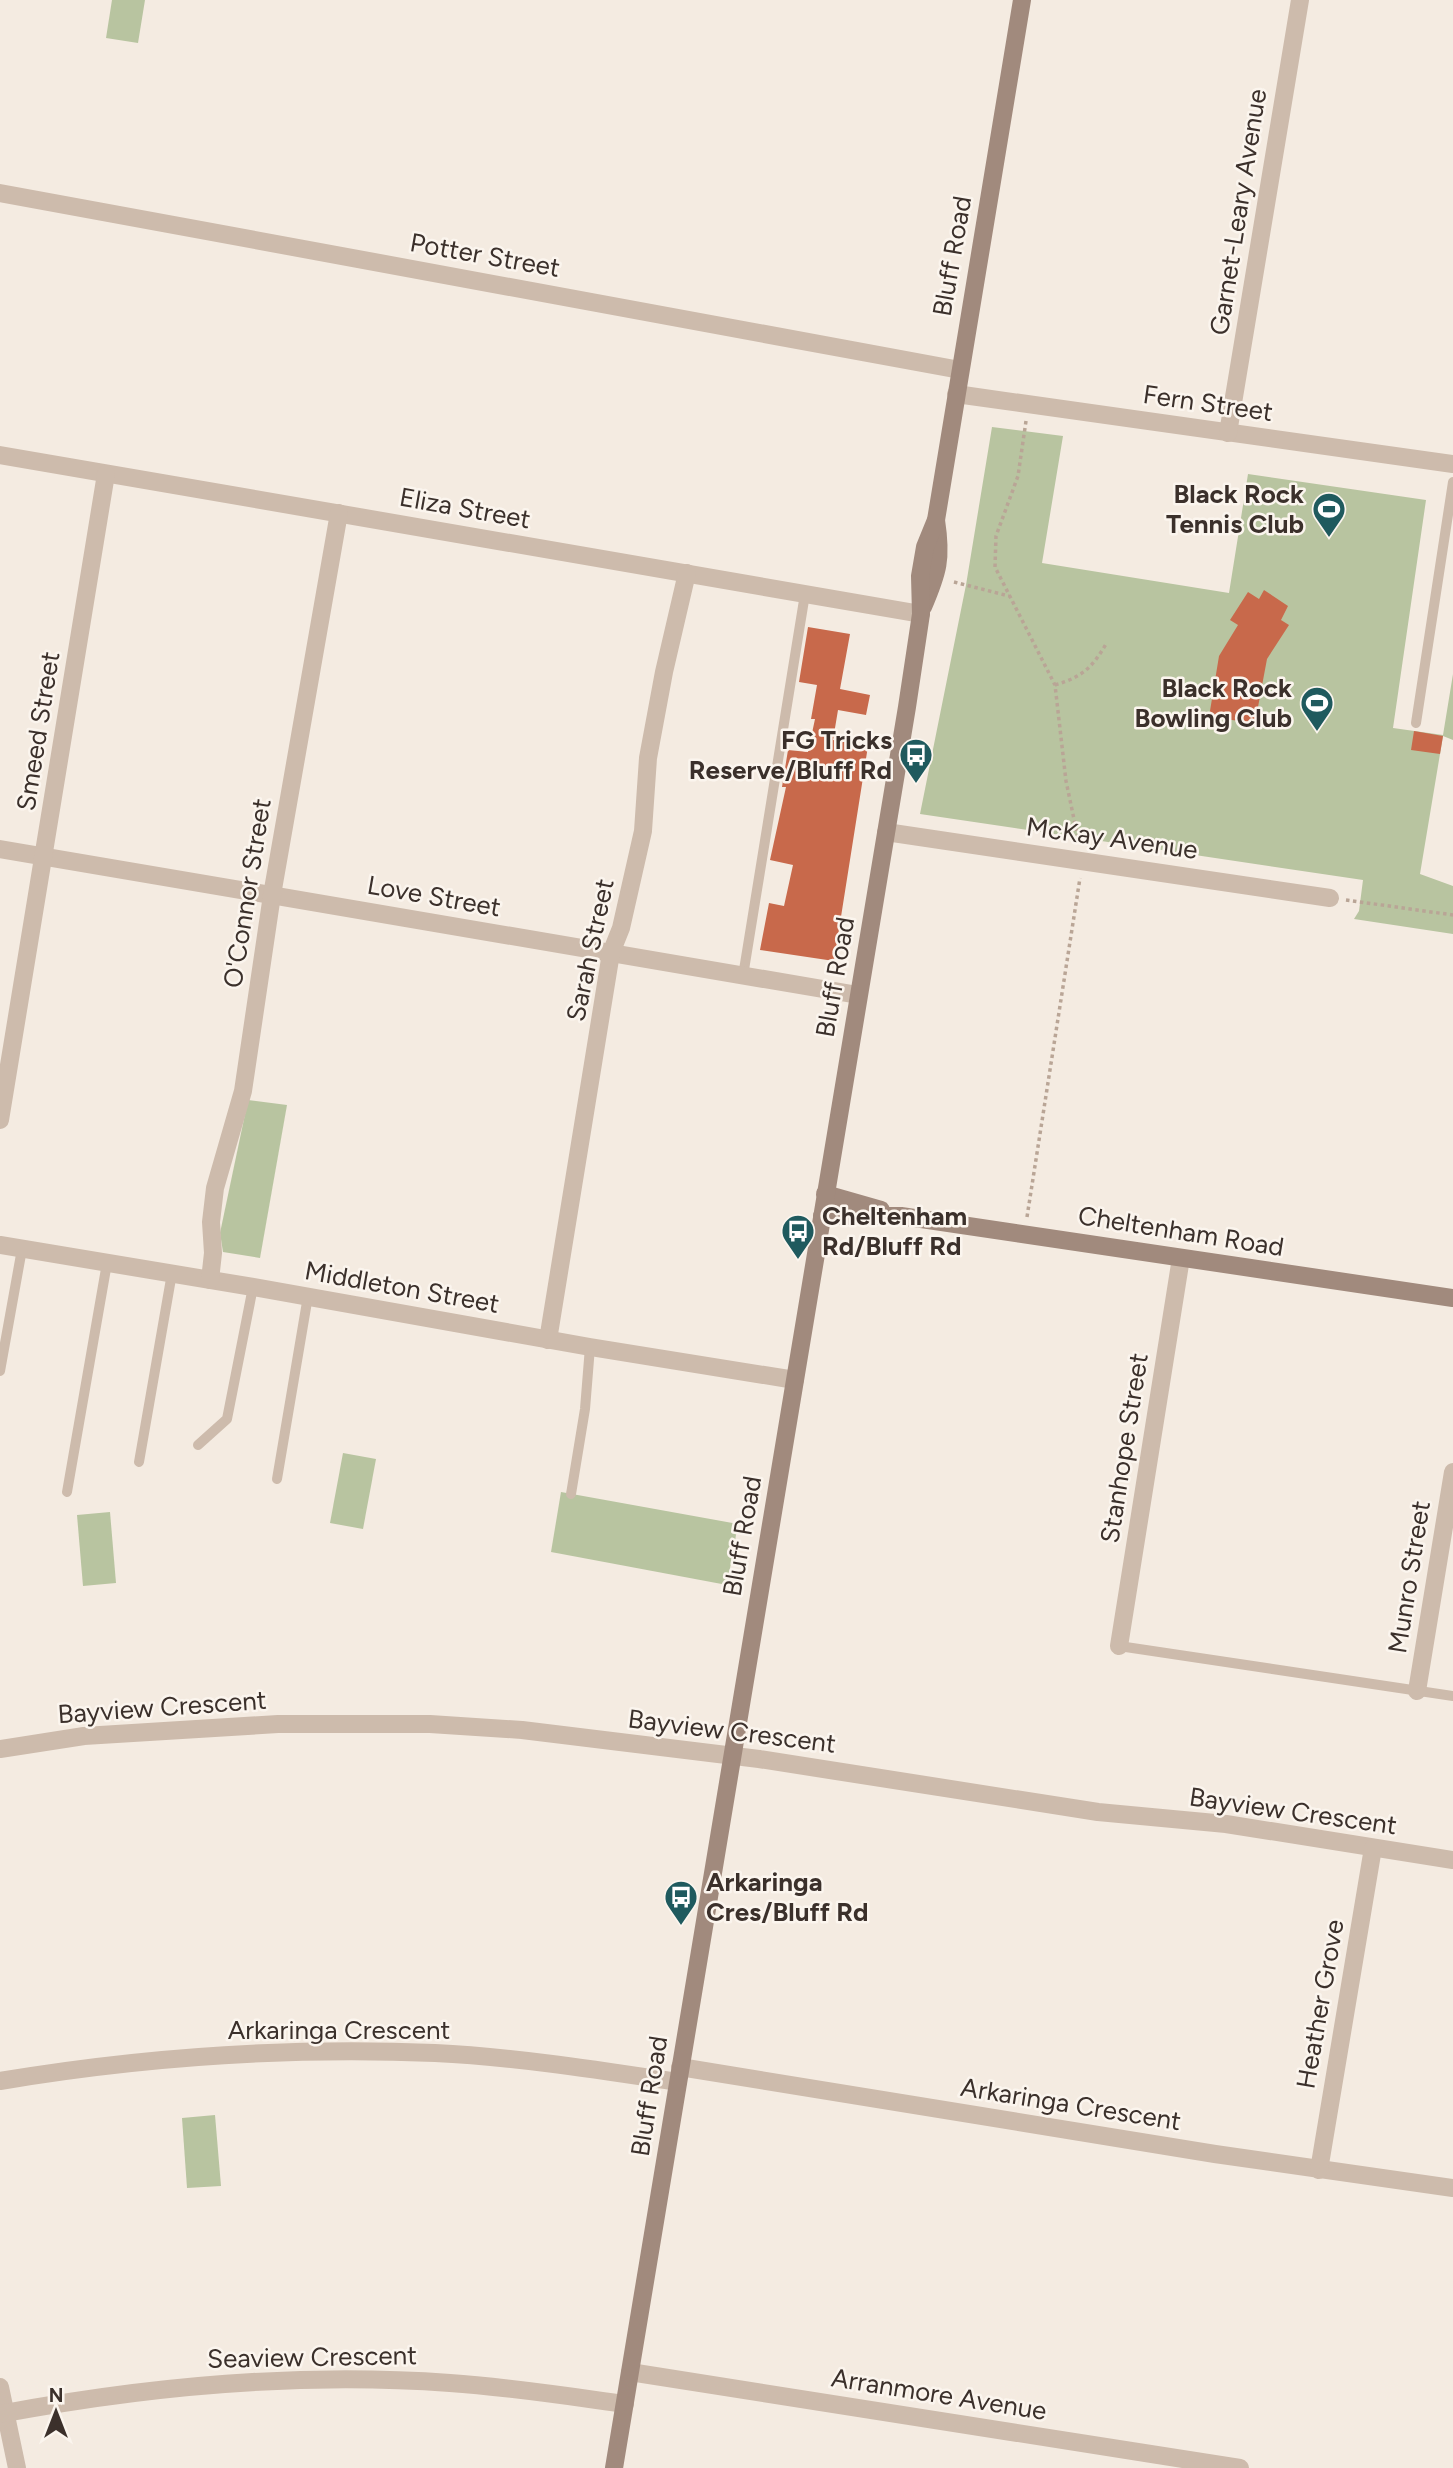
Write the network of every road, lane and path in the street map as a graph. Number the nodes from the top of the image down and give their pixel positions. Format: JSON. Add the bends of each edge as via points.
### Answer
{"nodes":[{"id":1,"x":1022,"y":0,"type":"edge"},
{"id":2,"x":1300,"y":0,"type":"edge"},
{"id":3,"x":0,"y":192,"type":"edge"},
{"id":4,"x":960,"y":370,"type":"junction"},
{"id":5,"x":956,"y":394,"type":"junction"},
{"id":6,"x":1029,"y":405,"type":"junction"},
{"id":7,"x":1228,"y":433,"type":"junction"},
{"id":8,"x":0,"y":455,"type":"edge"},
{"id":9,"x":1453,"y":464,"type":"edge"},
{"id":10,"x":106,"y":474,"type":"junction"},
{"id":11,"x":1453,"y":482,"type":"edge"},
{"id":12,"x":339,"y":513,"type":"junction"},
{"id":13,"x":687,"y":573,"type":"junction"},
{"id":14,"x":954,"y":582,"type":"dead end"},
{"id":15,"x":804,"y":594,"type":"junction"},
{"id":16,"x":1010,"y":597,"type":"junction"},
{"id":17,"x":921,"y":614,"type":"junction"},
{"id":18,"x":1106,"y":644,"type":"dead end"},
{"id":19,"x":1055,"y":685,"type":"junction"},
{"id":20,"x":1416,"y":723,"type":"dead end"},
{"id":21,"x":886,"y":832,"type":"junction"},
{"id":22,"x":0,"y":849,"type":"edge"},
{"id":23,"x":44,"y":857,"type":"junction"},
{"id":24,"x":1082,"y":860,"type":"junction"},
{"id":25,"x":272,"y":895,"type":"junction"},
{"id":26,"x":1330,"y":898,"type":"joint"},
{"id":27,"x":1453,"y":915,"type":"edge"},
{"id":28,"x":611,"y":953,"type":"junction"},
{"id":29,"x":743,"y":976,"type":"junction"},
{"id":30,"x":858,"y":995,"type":"junction"},
{"id":31,"x":0,"y":1120,"type":"edge"},
{"id":32,"x":825,"y":1194,"type":"junction"},
{"id":33,"x":822,"y":1216,"type":"junction"},
{"id":34,"x":901,"y":1216,"type":"junction"},
{"id":35,"x":1024,"y":1234,"type":"junction"},
{"id":36,"x":0,"y":1245,"type":"edge"},
{"id":37,"x":22,"y":1249,"type":"junction"},
{"id":38,"x":1181,"y":1258,"type":"junction"},
{"id":39,"x":107,"y":1263,"type":"junction"},
{"id":40,"x":172,"y":1273,"type":"junction"},
{"id":41,"x":210,"y":1280,"type":"junction"},
{"id":42,"x":253,"y":1287,"type":"junction"},
{"id":43,"x":309,"y":1297,"type":"junction"},
{"id":44,"x":1453,"y":1298,"type":"edge"},
{"id":45,"x":548,"y":1340,"type":"junction"},
{"id":46,"x":590,"y":1347,"type":"junction"},
{"id":47,"x":0,"y":1371,"type":"edge"},
{"id":48,"x":795,"y":1380,"type":"junction"},
{"id":49,"x":198,"y":1445,"type":"dead end"},
{"id":50,"x":139,"y":1462,"type":"dead end"},
{"id":51,"x":1453,"y":1472,"type":"edge"},
{"id":52,"x":277,"y":1479,"type":"dead end"},
{"id":53,"x":67,"y":1492,"type":"dead end"},
{"id":54,"x":571,"y":1494,"type":"dead end"},
{"id":55,"x":1119,"y":1646,"type":"joint"},
{"id":56,"x":1417,"y":1691,"type":"junction"},
{"id":57,"x":1453,"y":1696,"type":"edge"},
{"id":58,"x":0,"y":1749,"type":"edge"},
{"id":59,"x":732,"y":1756,"type":"junction"},
{"id":60,"x":1373,"y":1848,"type":"junction"},
{"id":61,"x":1453,"y":1860,"type":"edge"},
{"id":62,"x":679,"y":2075,"type":"junction"},
{"id":63,"x":0,"y":2081,"type":"edge"},
{"id":64,"x":1319,"y":2170,"type":"junction"},
{"id":65,"x":1453,"y":2188,"type":"edge"},
{"id":66,"x":630,"y":2372,"type":"junction"},
{"id":67,"x":0,"y":2387,"type":"edge"},
{"id":68,"x":625,"y":2404,"type":"junction"},
{"id":69,"x":3,"y":2413,"type":"edge"},
{"id":70,"x":17,"y":2468,"type":"edge"},
{"id":71,"x":614,"y":2468,"type":"edge"},
{"id":72,"x":1240,"y":2468,"type":"edge"}],
"edges":[{"from":1,"to":4,"type":"main road","name":"Bluff Road"},
{"from":2,"to":7,"type":"street","name":"Garnet-Leary Avenue"},
{"from":3,"to":4,"type":"street","name":"Potter Street"},
{"from":4,"to":5,"type":"main road","name":"Bluff Road"},
{"from":5,"to":6,"type":"street","name":"Fern Street"},
{"from":5,"to":17,"type":"main road","name":"Bluff Road","via":[[936,520],[941,549]]},
{"from":6,"to":7,"type":"street","name":"Fern Street"},
{"from":6,"to":16,"type":"path","via":[[1018,476],[996,536],[995,568]]},
{"from":7,"to":9,"type":"street","name":"Fern Street"},
{"from":8,"to":10,"type":"street","name":"Eliza Street"},
{"from":10,"to":12,"type":"street","name":"Eliza Street"},
{"from":10,"to":23,"type":"street","name":"Smeed Street"},
{"from":11,"to":20,"type":"lane"},
{"from":12,"to":13,"type":"street","name":"Eliza Street"},
{"from":12,"to":25,"type":"street","name":"O'Connor Street"},
{"from":13,"to":15,"type":"street","name":"Eliza Street"},
{"from":13,"to":28,"type":"street","name":"Sarah Street","via":[[648,758],[643,831]]},
{"from":14,"to":16,"type":"path"},
{"from":15,"to":17,"type":"street","name":"Eliza Street"},
{"from":15,"to":29,"type":"lane"},
{"from":16,"to":19,"type":"path"},
{"from":17,"to":21,"type":"main road","name":"Bluff Road"},
{"from":18,"to":19,"type":"path","via":[[1094,665],[1075,679]]},
{"from":19,"to":24,"type":"path","via":[[1066,781]]},
{"from":21,"to":24,"type":"street","name":"McKay Avenue"},
{"from":21,"to":30,"type":"main road","name":"Bluff Road"},
{"from":22,"to":23,"type":"street","name":"Love Street"},
{"from":23,"to":25,"type":"street","name":"Love Street"},
{"from":23,"to":31,"type":"street","name":"Smeed Street"},
{"from":24,"to":26,"type":"street","name":"McKay Avenue"},
{"from":24,"to":35,"type":"path"},
{"from":25,"to":28,"type":"street","name":"Love Street"},
{"from":25,"to":41,"type":"street","name":"O'Connor Street","via":[[243,1091],[215,1188]]},
{"from":26,"to":27,"type":"path"},
{"from":28,"to":29,"type":"street","name":"Love Street"},
{"from":28,"to":45,"type":"street","name":"Sarah Street"},
{"from":29,"to":30,"type":"street","name":"Love Street"},
{"from":30,"to":32,"type":"main road","name":"Bluff Road"},
{"from":32,"to":33,"type":"main road","name":"Bluff Road"},
{"from":32,"to":34,"type":"main road","name":"Cheltenham Road"},
{"from":33,"to":34,"type":"main road","name":"Cheltenham Road"},
{"from":33,"to":48,"type":"main road","name":"Bluff Road"},
{"from":34,"to":35,"type":"main road","name":"Cheltenham Road"},
{"from":35,"to":38,"type":"main road","name":"Cheltenham Road"},
{"from":36,"to":37,"type":"street","name":"Middleton Street"},
{"from":37,"to":39,"type":"street","name":"Middleton Street"},
{"from":37,"to":47,"type":"lane"},
{"from":38,"to":44,"type":"main road","name":"Cheltenham Road"},
{"from":38,"to":55,"type":"street","name":"Stanhope Street"},
{"from":39,"to":40,"type":"street","name":"Middleton Street"},
{"from":39,"to":53,"type":"lane"},
{"from":40,"to":41,"type":"street","name":"Middleton Street"},
{"from":40,"to":50,"type":"lane"},
{"from":41,"to":42,"type":"street","name":"Middleton Street"},
{"from":42,"to":43,"type":"street","name":"Middleton Street"},
{"from":42,"to":49,"type":"lane","via":[[227,1419]]},
{"from":43,"to":45,"type":"street","name":"Middleton Street"},
{"from":43,"to":52,"type":"lane"},
{"from":45,"to":46,"type":"street","name":"Middleton Street"},
{"from":46,"to":48,"type":"street","name":"Middleton Street"},
{"from":46,"to":54,"type":"lane"},
{"from":48,"to":59,"type":"main road","name":"Bluff Road"},
{"from":51,"to":56,"type":"street","name":"Munro Street"},
{"from":55,"to":56,"type":"lane"},
{"from":56,"to":57,"type":"lane"},
{"from":58,"to":59,"type":"street","name":"Bayview Crescent","via":[[84,1736],[278,1724],[430,1724],[522,1730]]},
{"from":59,"to":60,"type":"street","name":"Bayview Crescent"},
{"from":59,"to":62,"type":"main road","name":"Bluff Road"},
{"from":60,"to":61,"type":"street","name":"Bayview Crescent"},
{"from":60,"to":64,"type":"street","name":"Heather Grove"},
{"from":62,"to":63,"type":"street","name":"Arkaringa Crescent","via":[[437,2053],[328,2051],[134,2063]]},
{"from":62,"to":64,"type":"street","name":"Arkaringa Crescent"},
{"from":62,"to":66,"type":"main road","name":"Bluff Road"},
{"from":64,"to":65,"type":"street","name":"Arkaringa Crescent"},
{"from":66,"to":68,"type":"main road","name":"Bluff Road"},
{"from":66,"to":72,"type":"street","name":"Arranmore Avenue"},
{"from":67,"to":69,"type":"street"},
{"from":68,"to":69,"type":"street","name":"Seaview Crescent","via":[[508,2388],[331,2379],[177,2387]]},
{"from":68,"to":71,"type":"main road","name":"Bluff Road"},
{"from":69,"to":70,"type":"street"}]}
